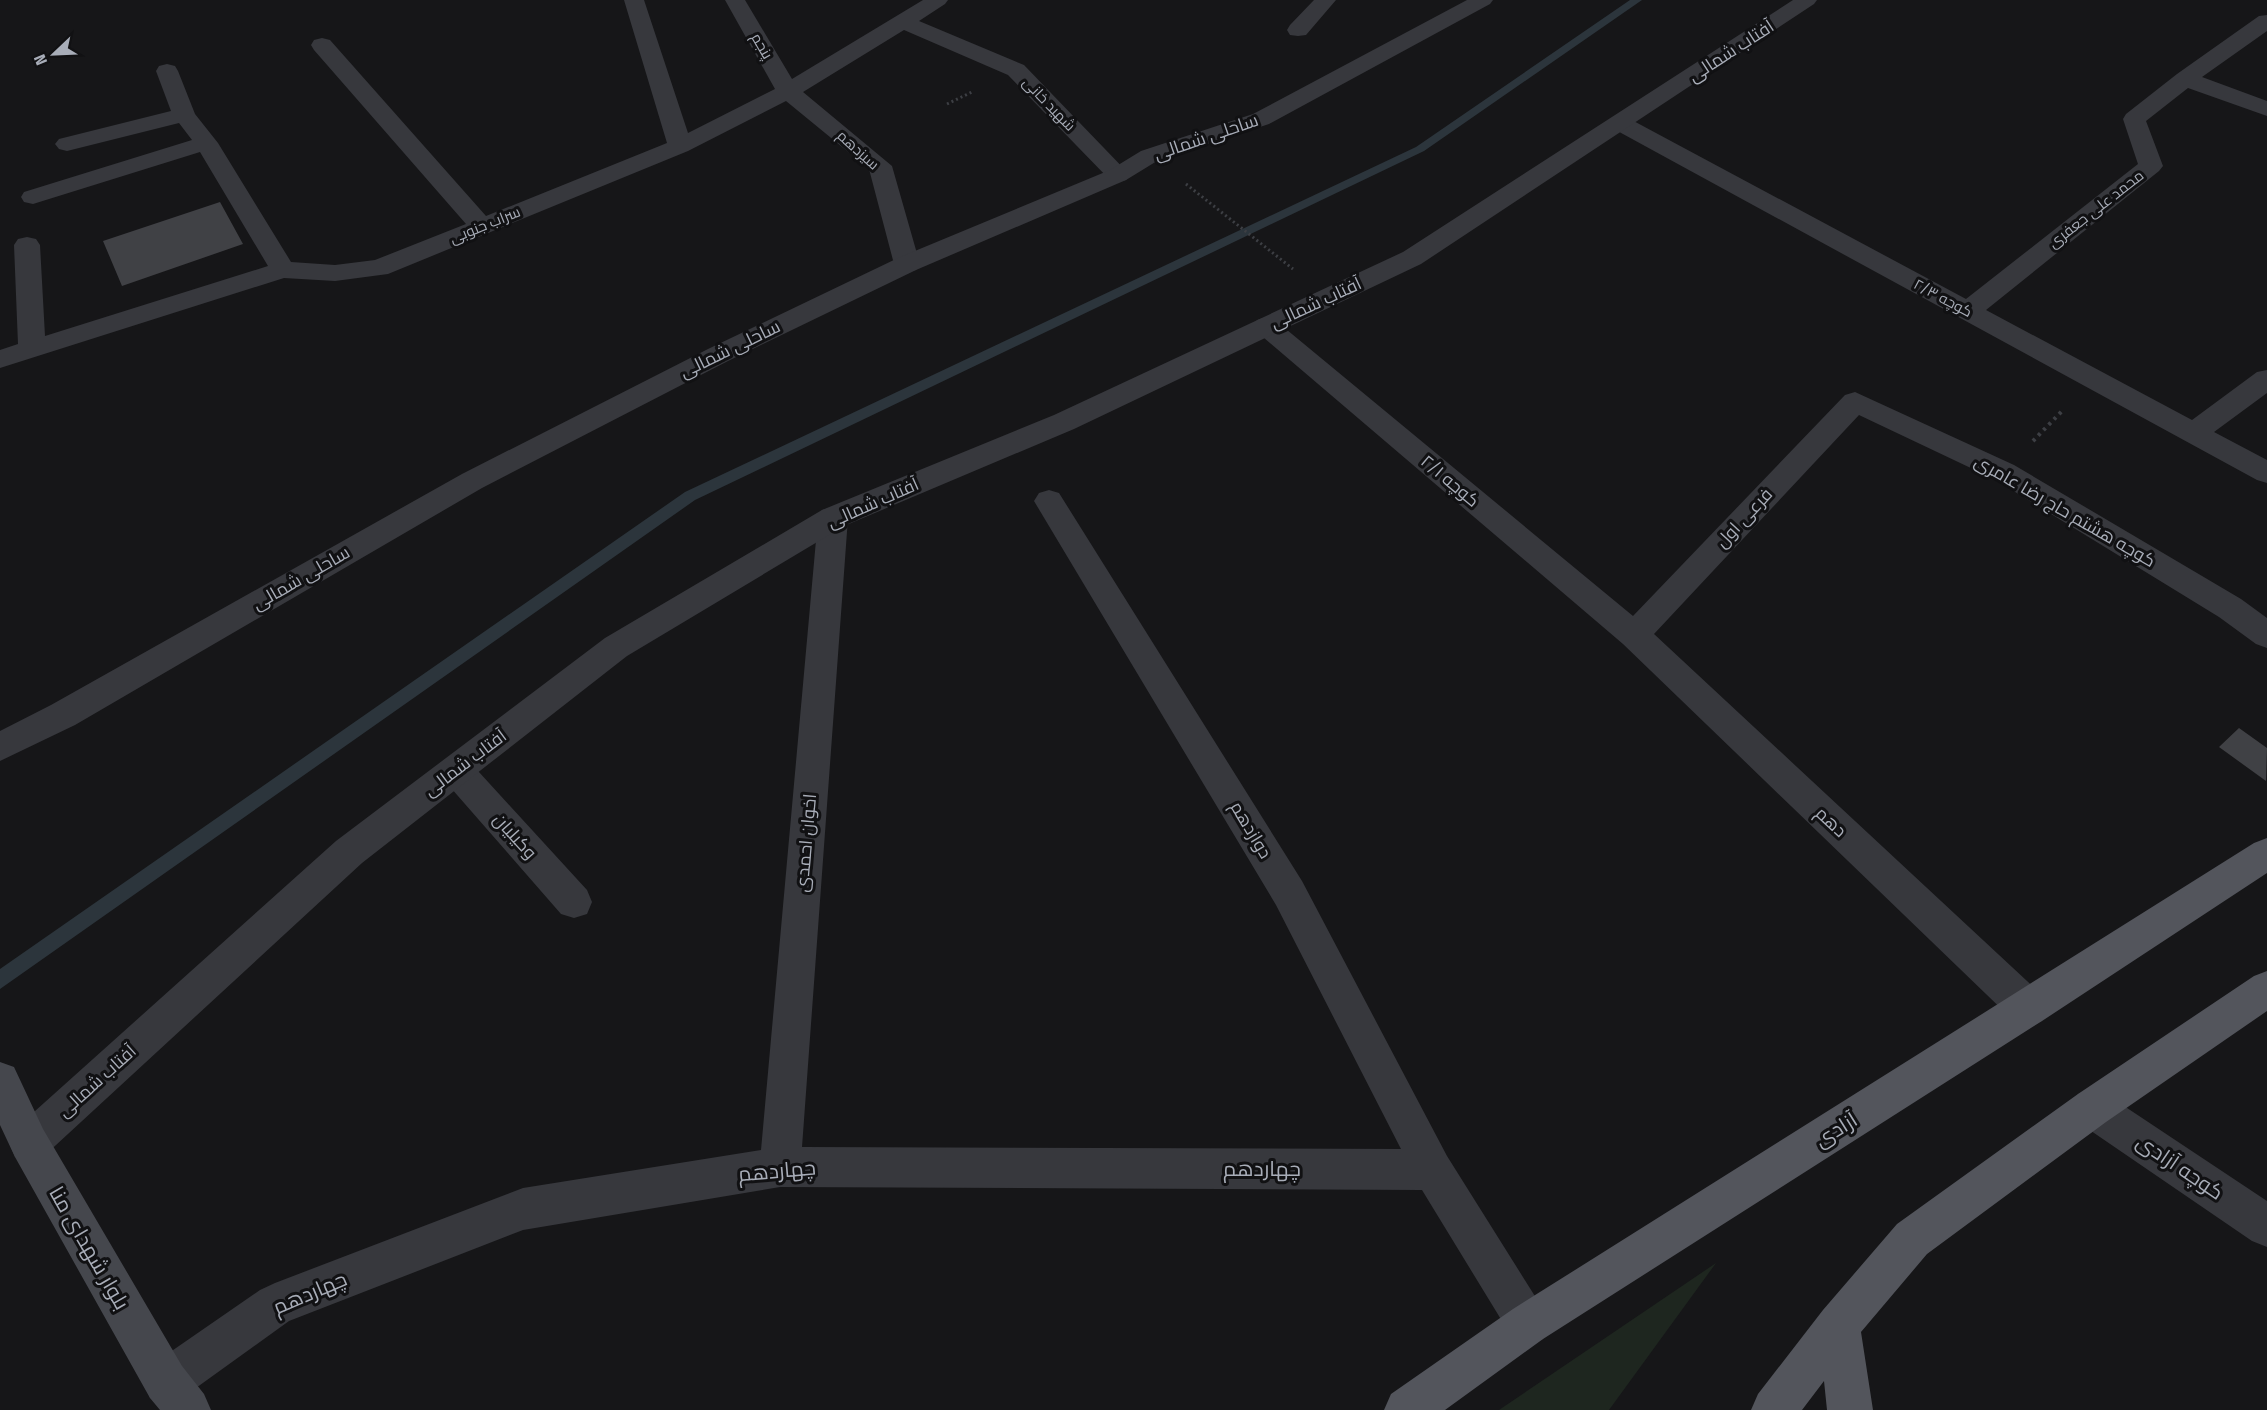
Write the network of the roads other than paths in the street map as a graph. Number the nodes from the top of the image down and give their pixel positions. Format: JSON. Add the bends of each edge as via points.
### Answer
{"nodes":[{"id":1,"x":634,"y":0,"type":"edge"},
{"id":2,"x":735,"y":0,"type":"edge"},
{"id":3,"x":938,"y":0,"type":"edge"},
{"id":4,"x":1326,"y":0,"type":"edge"},
{"id":5,"x":1483,"y":0,"type":"edge"},
{"id":6,"x":1807,"y":0,"type":"edge"},
{"id":7,"x":902,"y":21,"type":"junction"},
{"id":8,"x":2267,"y":21,"type":"edge"},
{"id":9,"x":1298,"y":30,"type":"dead end"},
{"id":10,"x":322,"y":45,"type":"dead end"},
{"id":11,"x":167,"y":71,"type":"dead end"},
{"id":12,"x":2185,"y":79,"type":"junction"},
{"id":13,"x":788,"y":91,"type":"junction"},
{"id":14,"x":2267,"y":109,"type":"edge"},
{"id":15,"x":184,"y":115,"type":"junction"},
{"id":16,"x":1620,"y":123,"type":"junction"},
{"id":17,"x":206,"y":143,"type":"junction"},
{"id":18,"x":67,"y":144,"type":"dead end"},
{"id":19,"x":680,"y":146,"type":"junction"},
{"id":20,"x":1118,"y":175,"type":"junction"},
{"id":21,"x":33,"y":197,"type":"dead end"},
{"id":22,"x":482,"y":227,"type":"junction"},
{"id":23,"x":27,"y":245,"type":"dead end"},
{"id":24,"x":907,"y":264,"type":"junction"},
{"id":25,"x":283,"y":270,"type":"junction"},
{"id":26,"x":1967,"y":311,"type":"junction"},
{"id":27,"x":1266,"y":327,"type":"junction"},
{"id":28,"x":32,"y":349,"type":"junction"},
{"id":29,"x":0,"y":359,"type":"edge"},
{"id":30,"x":2267,"y":379,"type":"edge"},
{"id":31,"x":1855,"y":402,"type":"joint"},
{"id":32,"x":2193,"y":433,"type":"junction"},
{"id":33,"x":2267,"y":473,"type":"edge"},
{"id":34,"x":1049,"y":501,"type":"dead end"},
{"id":35,"x":833,"y":518,"type":"junction"},
{"id":36,"x":1634,"y":635,"type":"junction"},
{"id":37,"x":2267,"y":635,"type":"edge"},
{"id":38,"x":0,"y":747,"type":"edge"},
{"id":39,"x":456,"y":770,"type":"junction"},
{"id":40,"x":2267,"y":854,"type":"edge"},
{"id":41,"x":574,"y":902,"type":"dead end"},
{"id":42,"x":2267,"y":990,"type":"edge"},
{"id":43,"x":2028,"y":1008,"type":"junction"},
{"id":44,"x":0,"y":1081,"type":"edge"},
{"id":45,"x":2092,"y":1108,"type":"junction"},
{"id":46,"x":29,"y":1143,"type":"junction"},
{"id":47,"x":780,"y":1167,"type":"junction"},
{"id":48,"x":1433,"y":1170,"type":"junction"},
{"id":49,"x":2267,"y":1226,"type":"edge"},
{"id":50,"x":1527,"y":1324,"type":"junction"},
{"id":51,"x":1838,"y":1325,"type":"junction"},
{"id":52,"x":177,"y":1396,"type":"edge"},
{"id":53,"x":1416,"y":1407,"type":"edge"},
{"id":54,"x":1773,"y":1410,"type":"edge"},
{"id":55,"x":1850,"y":1410,"type":"edge"}],
"edges":[{"from":1,"to":19,"type":"street"},
{"from":2,"to":13,"type":"street","name":"پنجم"},
{"from":3,"to":7,"type":"street","name":"سراب جنوبی"},
{"from":4,"to":9,"type":"street"},
{"from":5,"to":20,"type":"street","name":"ساحلی شمالی","via":[[1261,119],[1149,156]]},
{"from":6,"to":16,"type":"street","name":"آفتاب شمالی"},
{"from":7,"to":13,"type":"street","name":"سراب جنوبی"},
{"from":7,"to":20,"type":"street","name":"شهید خانی","via":[[1016,70]]},
{"from":8,"to":12,"type":"street"},
{"from":10,"to":22,"type":"street"},
{"from":11,"to":15,"type":"street"},
{"from":12,"to":14,"type":"street"},
{"from":12,"to":26,"type":"street","name":"محمد علی جعفری","via":[[2134,119],[2151,166]]},
{"from":13,"to":19,"type":"street","name":"سراب جنوبی"},
{"from":13,"to":24,"type":"street","name":"سیزدهم","via":[[880,166]]},
{"from":15,"to":17,"type":"street"},
{"from":15,"to":18,"type":"street"},
{"from":16,"to":26,"type":"street","name":"کوچه ۲/۳"},
{"from":16,"to":27,"type":"street","name":"آفتاب شمالی","via":[[1412,258]]},
{"from":17,"to":21,"type":"street"},
{"from":17,"to":25,"type":"street"},
{"from":19,"to":22,"type":"street","name":"سراب جنوبی"},
{"from":20,"to":24,"type":"street","name":"ساحلی شمالی"},
{"from":22,"to":25,"type":"street","name":"سراب جنوبی","via":[[379,268],[335,273]]},
{"from":23,"to":28,"type":"street"},
{"from":24,"to":38,"type":"street","name":"ساحلی شمالی","via":[[472,481],[63,715]]},
{"from":25,"to":28,"type":"street","name":"سراب جنوبی"},
{"from":26,"to":32,"type":"street","name":"کوچه ۲/۳"},
{"from":27,"to":35,"type":"street","name":"آفتاب شمالی","via":[[1064,422]]},
{"from":27,"to":36,"type":"street","name":"کوچه ۲/۱"},
{"from":28,"to":29,"type":"street","name":"سراب جنوبی"},
{"from":30,"to":32,"type":"street"},
{"from":31,"to":36,"type":"street","name":"فرعی اول"},
{"from":31,"to":37,"type":"street","name":"کوچه هشتم حاج رضا عامری","via":[[2004,472],[2230,608]]},
{"from":32,"to":33,"type":"street","name":"کوچه ۲/۳"},
{"from":34,"to":48,"type":"street","name":"دوازدهم","via":[[1289,892]]},
{"from":35,"to":39,"type":"street","name":"آفتاب شمالی","via":[[616,647]]},
{"from":35,"to":47,"type":"street","name":"اخوان احمدی"},
{"from":36,"to":43,"type":"street","name":"دهم"},
{"from":39,"to":41,"type":"street","name":"وکیلیان"},
{"from":39,"to":46,"type":"street","name":"آفتاب شمالی","via":[[349,852]]},
{"from":40,"to":43,"type":"main road","name":"آزادی"},
{"from":42,"to":45,"type":"main road"},
{"from":43,"to":50,"type":"main road","name":"آزادی"},
{"from":44,"to":46,"type":"main road","name":"بلوار شهدای منا"},
{"from":45,"to":49,"type":"street","name":"کوچه آزادی"},
{"from":45,"to":51,"type":"main road","via":[[1912,1239]]},
{"from":46,"to":52,"type":"main road","name":"بلوار شهدای منا"},
{"from":47,"to":48,"type":"street","name":"چهاردهم"},
{"from":47,"to":52,"type":"street","name":"چهاردهم","via":[[523,1209],[275,1305]]},
{"from":48,"to":50,"type":"street","name":"دوازدهم"},
{"from":50,"to":53,"type":"main road","name":"آزادی"},
{"from":51,"to":54,"type":"main road"},
{"from":51,"to":55,"type":"main road"}]}
